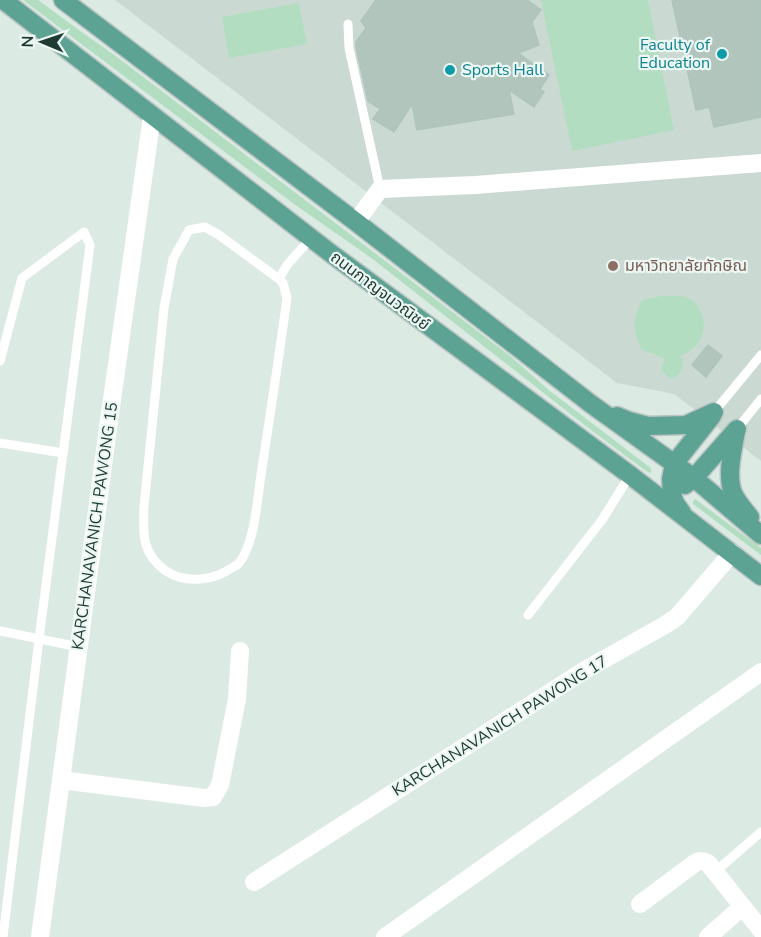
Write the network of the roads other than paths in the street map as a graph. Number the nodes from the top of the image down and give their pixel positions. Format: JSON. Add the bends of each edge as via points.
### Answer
{"nodes":[{"id":1,"x":3,"y":0,"type":"edge"},
{"id":2,"x":63,"y":0,"type":"edge"},
{"id":3,"x":348,"y":24,"type":"dead end"},
{"id":4,"x":152,"y":116,"type":"junction"},
{"id":5,"x":761,"y":163,"type":"edge"},
{"id":6,"x":380,"y":189,"type":"junction"},
{"id":7,"x":356,"y":222,"type":"junction"},
{"id":8,"x":310,"y":238,"type":"junction"},
{"id":9,"x":279,"y":279,"type":"junction"},
{"id":10,"x":761,"y":355,"type":"edge"},
{"id":11,"x":0,"y":361,"type":"edge"},
{"id":12,"x":761,"y":399,"type":"edge"},
{"id":13,"x":591,"y":404,"type":"junction"},
{"id":14,"x":714,"y":412,"type":"junction"},
{"id":15,"x":737,"y":429,"type":"junction"},
{"id":16,"x":0,"y":443,"type":"edge"},
{"id":17,"x":63,"y":453,"type":"junction"},
{"id":18,"x":674,"y":464,"type":"junction"},
{"id":19,"x":694,"y":478,"type":"junction"},
{"id":20,"x":635,"y":479,"type":"junction"},
{"id":21,"x":672,"y":489,"type":"junction"},
{"id":22,"x":687,"y":520,"type":"junction"},
{"id":23,"x":761,"y":534,"type":"edge"},
{"id":24,"x":732,"y":553,"type":"junction"},
{"id":25,"x":761,"y":576,"type":"edge"},
{"id":26,"x":528,"y":615,"type":"dead end"},
{"id":27,"x":0,"y":631,"type":"edge"},
{"id":28,"x":39,"y":639,"type":"junction"},
{"id":29,"x":79,"y":647,"type":"junction"},
{"id":30,"x":240,"y":651,"type":"dead end"},
{"id":31,"x":761,"y":672,"type":"edge"},
{"id":32,"x":62,"y":780,"type":"junction"},
{"id":33,"x":761,"y":832,"type":"edge"},
{"id":34,"x":715,"y":872,"type":"junction"},
{"id":35,"x":254,"y":882,"type":"dead end"},
{"id":36,"x":640,"y":904,"type":"dead end"},
{"id":37,"x":742,"y":907,"type":"junction"},
{"id":38,"x":761,"y":930,"type":"edge"},
{"id":39,"x":3,"y":937,"type":"edge"},
{"id":40,"x":40,"y":937,"type":"edge"},
{"id":41,"x":385,"y":937,"type":"edge"},
{"id":42,"x":708,"y":937,"type":"edge"}],
"edges":[{"from":1,"to":4,"type":"main road","name":"ถนนกาญจนวณิชย์"},
{"from":2,"to":7,"type":"main road"},
{"from":3,"to":6,"type":"lane","via":[[349,48]]},
{"from":4,"to":8,"type":"main road","name":"ถนนกาญจนวณิชย์"},
{"from":4,"to":29,"type":"street","name":"KARCHANAVANICH PAWONG 15"},
{"from":5,"to":6,"type":"street"},
{"from":6,"to":7,"type":"street"},
{"from":7,"to":13,"type":"main road"},
{"from":8,"to":9,"type":"lane"},
{"from":8,"to":20,"type":"main road","name":"ถนนกาญจนวณิชย์"},
{"from":9,"to":9,"type":"lane","via":[[205,227],[189,230],[173,259],[164,308],[143,534],[154,559],[167,571],[185,578],[207,579],[238,565],[250,542],[287,298]]},
{"from":10,"to":14,"type":"lane"},
{"from":11,"to":17,"type":"lane","via":[[22,278],[84,232],[90,245]]},
{"from":12,"to":15,"type":"lane"},
{"from":13,"to":14,"type":"main road","via":[[648,426],[686,425]]},
{"from":13,"to":18,"type":"main road"},
{"from":14,"to":18,"type":"main road"},
{"from":15,"to":19,"type":"main road"},
{"from":15,"to":23,"type":"main road","via":[[731,483],[734,495]]},
{"from":16,"to":17,"type":"lane"},
{"from":17,"to":28,"type":"lane"},
{"from":18,"to":19,"type":"main road"},
{"from":18,"to":21,"type":"main road"},
{"from":19,"to":21,"type":"main road"},
{"from":19,"to":23,"type":"main road"},
{"from":20,"to":21,"type":"main road","via":[[656,489]]},
{"from":20,"to":22,"type":"main road","name":"ถนนกาญจนวณิชย์"},
{"from":20,"to":26,"type":"lane"},
{"from":21,"to":22,"type":"main road","via":[[675,503]]},
{"from":22,"to":24,"type":"main road","name":"ถนนกาญจนวณิชย์"},
{"from":24,"to":25,"type":"main road","name":"ถนนกาญจนวณิชย์"},
{"from":24,"to":35,"type":"street","name":"KARCHANAVANICH PAWONG 17","via":[[677,617],[585,670]]},
{"from":27,"to":28,"type":"lane"},
{"from":28,"to":29,"type":"lane"},
{"from":28,"to":39,"type":"lane"},
{"from":29,"to":32,"type":"street","name":"KARCHANAVANICH PAWONG 15"},
{"from":30,"to":32,"type":"street","via":[[237,699],[220,785],[213,797]]},
{"from":31,"to":41,"type":"street"},
{"from":32,"to":40,"type":"street","name":"KARCHANAVANICH PAWONG 15"},
{"from":33,"to":34,"type":"lane"},
{"from":34,"to":36,"type":"street","via":[[708,863],[699,861]]},
{"from":34,"to":37,"type":"street"},
{"from":37,"to":38,"type":"street"},
{"from":37,"to":42,"type":"street"}]}
